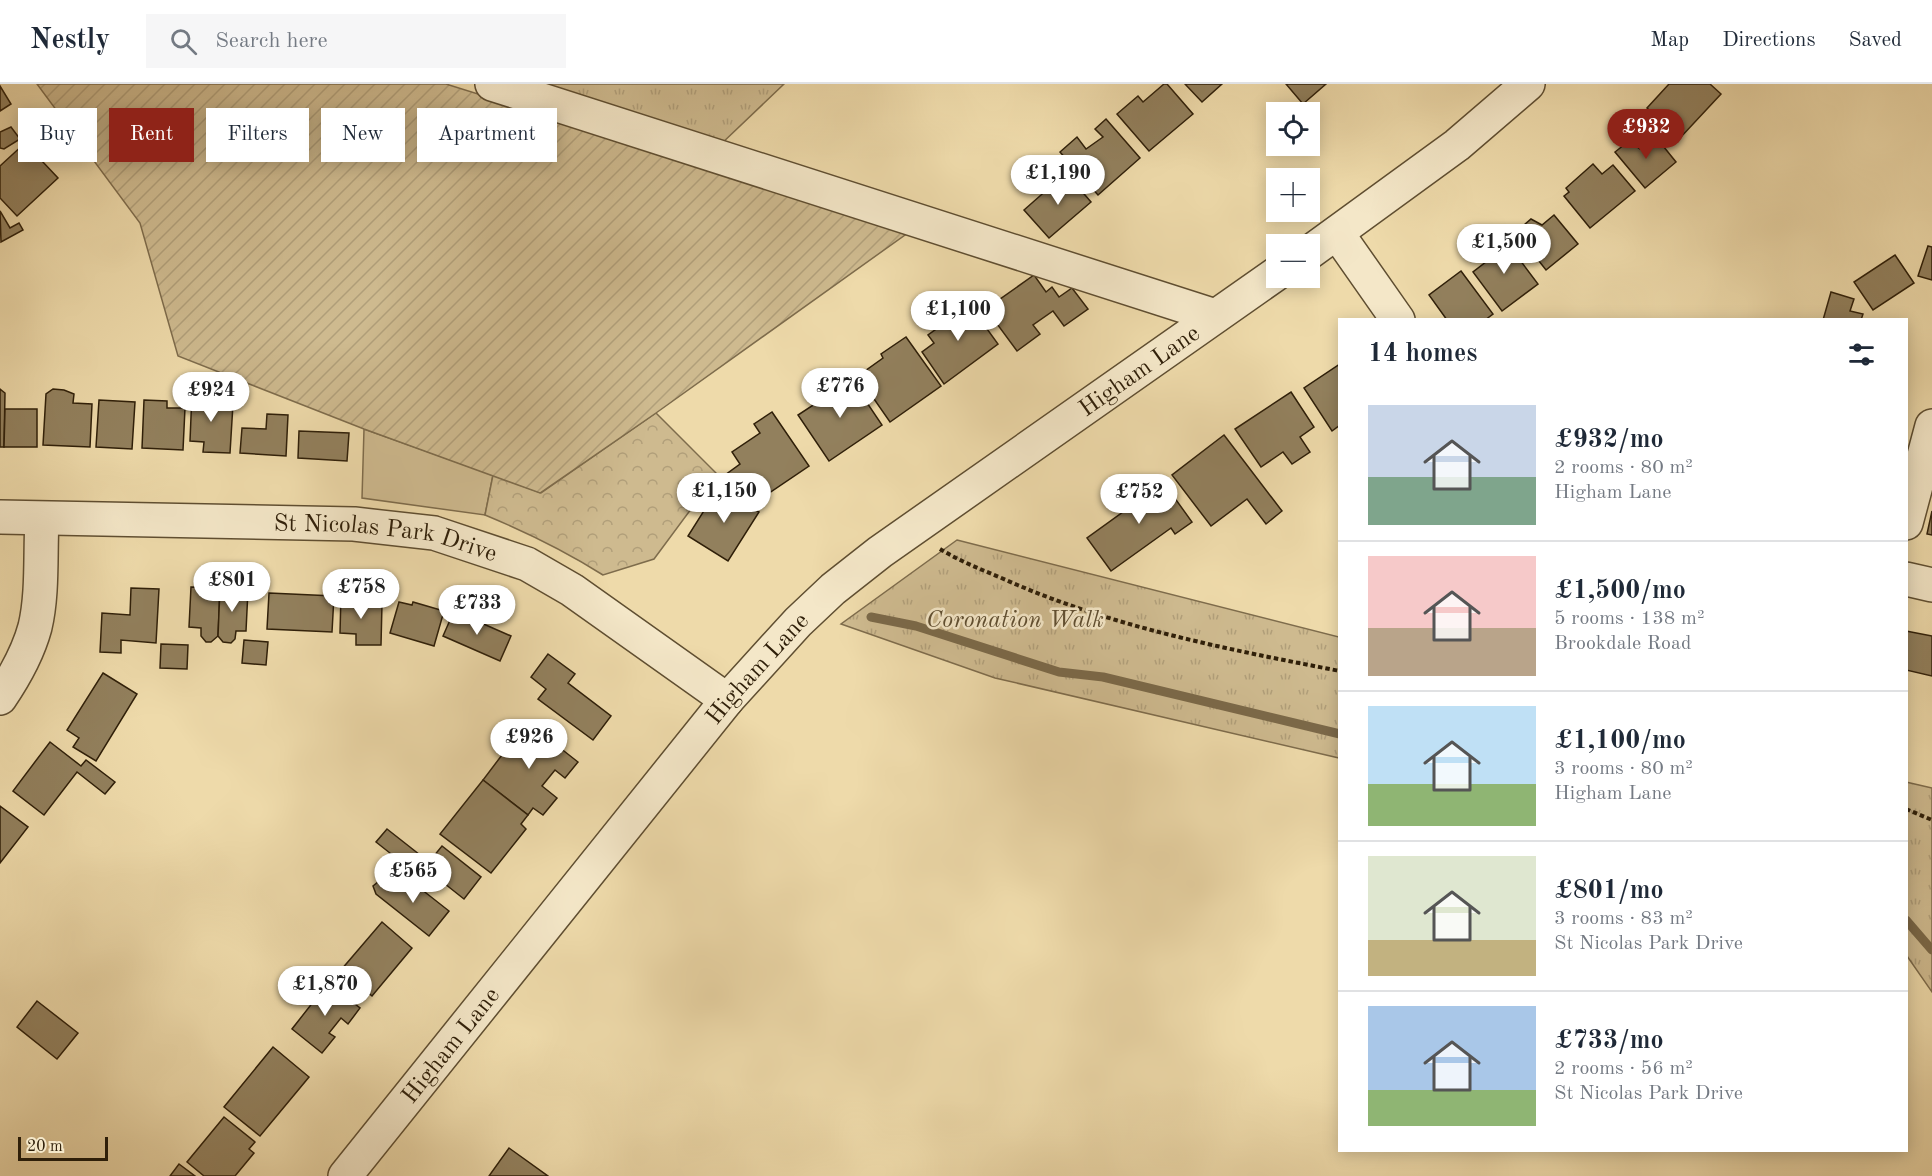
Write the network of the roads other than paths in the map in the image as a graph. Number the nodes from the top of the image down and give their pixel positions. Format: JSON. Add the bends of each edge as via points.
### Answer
{"nodes":[{"id":1,"x":492,"y":84,"type":"edge"},
{"id":2,"x":1528,"y":84,"type":"edge"},
{"id":3,"x":1337,"y":233,"type":"junction"},
{"id":4,"x":1320,"y":245,"type":"edge"},
{"id":5,"x":1266,"y":281,"type":"edge"},
{"id":6,"x":1215,"y":316,"type":"junction"},
{"id":7,"x":1397,"y":318,"type":"edge"},
{"id":8,"x":1932,"y":426,"type":"edge"},
{"id":9,"x":1908,"y":516,"type":"edge"},
{"id":10,"x":0,"y":517,"type":"edge"},
{"id":11,"x":42,"y":519,"type":"junction"},
{"id":12,"x":1908,"y":579,"type":"edge"},
{"id":13,"x":1932,"y":585,"type":"edge"},
{"id":14,"x":0,"y":698,"type":"edge"},
{"id":15,"x":727,"y":700,"type":"junction"},
{"id":16,"x":345,"y":1176,"type":"edge"}],
"edges":[{"from":1,"to":6,"type":"street"},
{"from":2,"to":3,"type":"street","via":[[1457,145]]},
{"from":3,"to":4,"type":"street"},
{"from":3,"to":7,"type":"street"},
{"from":5,"to":6,"type":"street","name":"Higham Lane"},
{"from":6,"to":15,"type":"street","name":"Higham Lane","via":[[833,589]]},
{"from":8,"to":9,"type":"street"},
{"from":10,"to":11,"type":"street","name":"St Nicolas Park Drive"},
{"from":11,"to":14,"type":"street","via":[[35,626],[26,652]]},
{"from":11,"to":15,"type":"street","name":"St Nicolas Park Drive","via":[[354,524],[434,533],[527,564]]},
{"from":12,"to":13,"type":"street"},
{"from":15,"to":16,"type":"street","name":"Higham Lane"}]}
